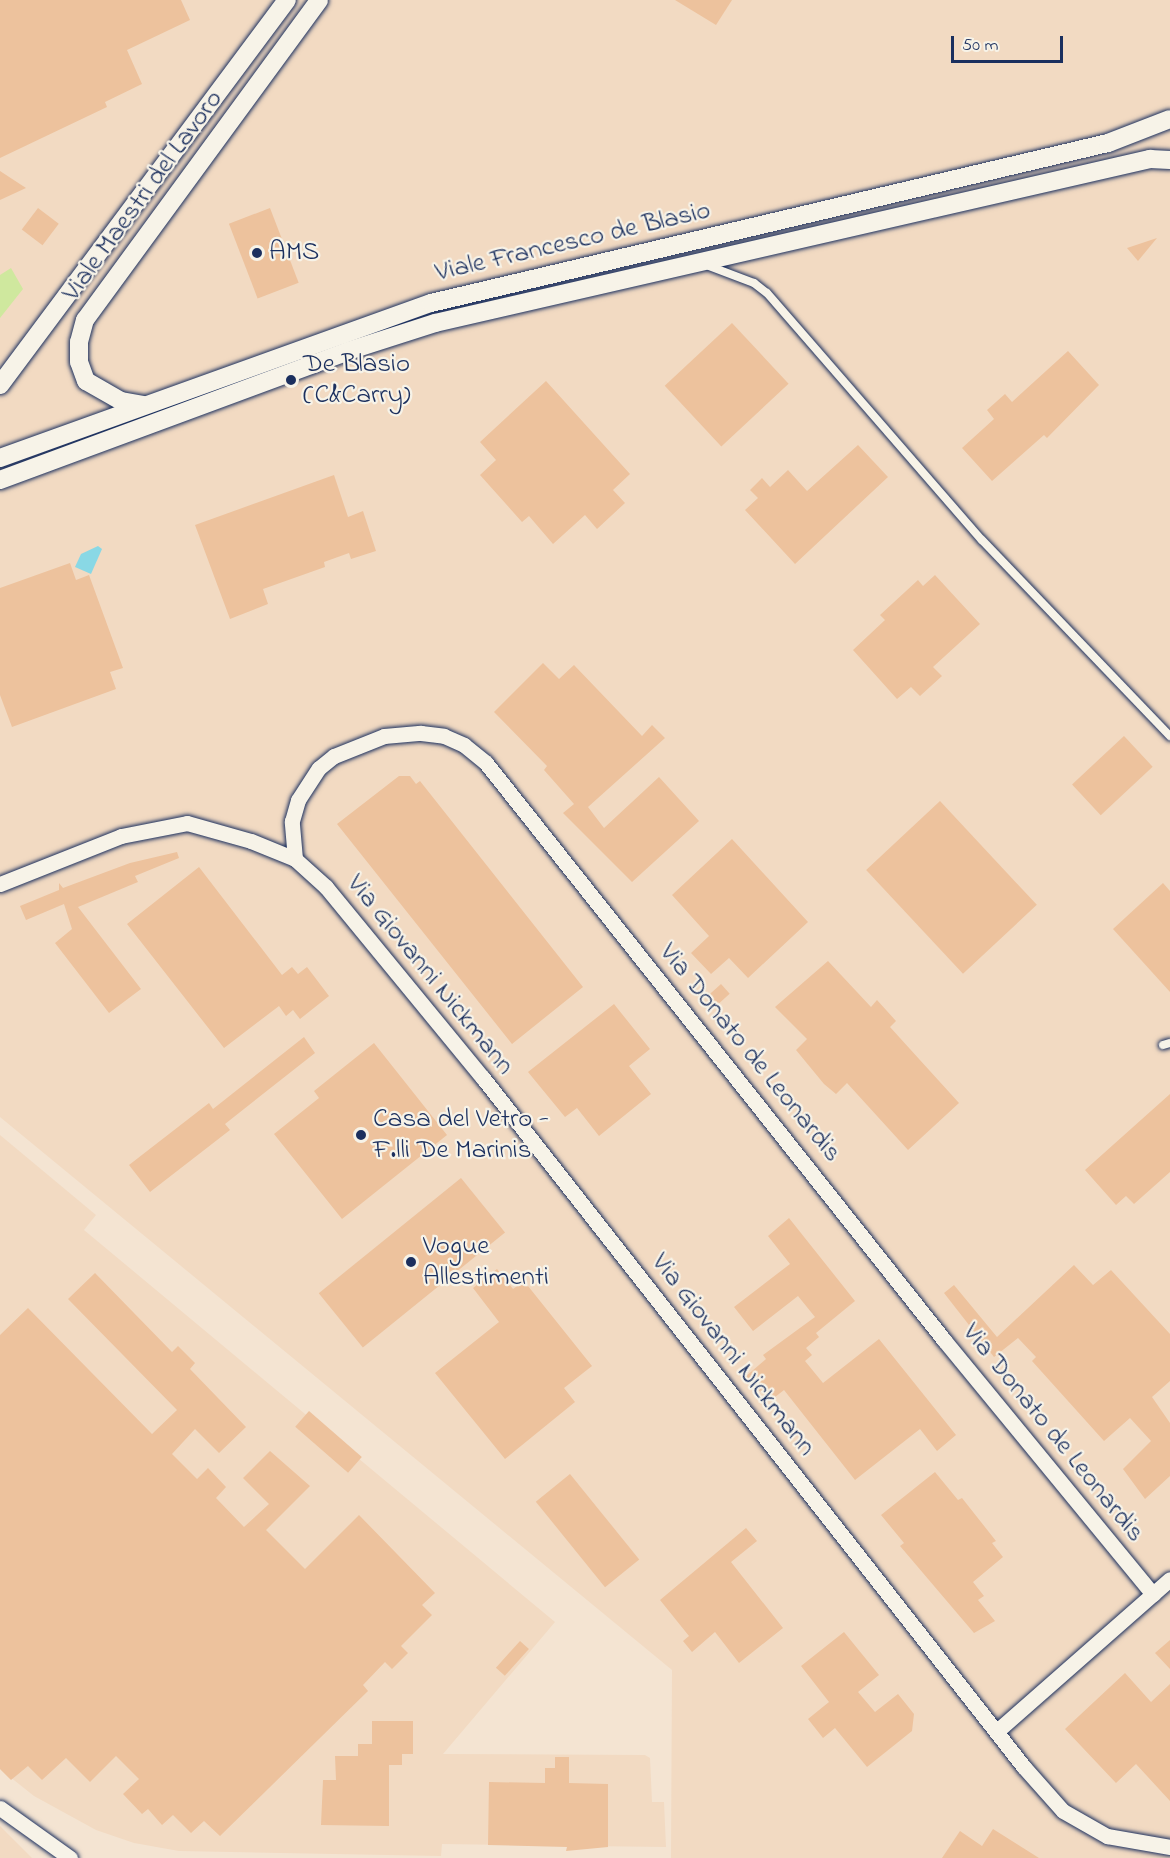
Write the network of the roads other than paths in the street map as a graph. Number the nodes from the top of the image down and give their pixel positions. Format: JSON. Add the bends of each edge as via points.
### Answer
{"nodes":[{"id":1,"x":287,"y":0,"type":"edge"},
{"id":2,"x":319,"y":0,"type":"edge"},
{"id":3,"x":1170,"y":119,"type":"edge"},
{"id":4,"x":1170,"y":160,"type":"edge"},
{"id":5,"x":696,"y":263,"type":"junction"},
{"id":6,"x":0,"y":385,"type":"edge"},
{"id":7,"x":145,"y":406,"type":"junction"},
{"id":8,"x":0,"y":458,"type":"edge"},
{"id":9,"x":0,"y":480,"type":"edge"},
{"id":10,"x":1170,"y":736,"type":"edge"},
{"id":11,"x":288,"y":855,"type":"junction"},
{"id":12,"x":0,"y":884,"type":"edge"},
{"id":13,"x":1170,"y":1579,"type":"edge"},
{"id":14,"x":1153,"y":1594,"type":"junction"},
{"id":15,"x":997,"y":1731,"type":"junction"},
{"id":16,"x":0,"y":1808,"type":"edge"},
{"id":17,"x":1170,"y":1847,"type":"edge"},
{"id":18,"x":70,"y":1858,"type":"edge"}],
"edges":[{"from":1,"to":6,"type":"street","name":"Viale Maestri del Lavoro"},
{"from":2,"to":7,"type":"street","name":"Viale Maestri del Lavoro","via":[[86,320],[79,342],[86,381],[121,402]]},
{"from":3,"to":7,"type":"street","name":"Viale Francesco de Blasio","via":[[1108,143],[431,303]]},
{"from":4,"to":5,"type":"street","name":"Viale Francesco de Blasio","via":[[1150,159]]},
{"from":5,"to":9,"type":"street","name":"Viale Francesco de Blasio","via":[[435,323],[348,351]]},
{"from":5,"to":10,"type":"lane","via":[[730,272],[767,294],[982,540]]},
{"from":7,"to":8,"type":"street","name":"Viale Francesco de Blasio"},
{"from":11,"to":12,"type":"street","via":[[187,823],[121,836]]},
{"from":11,"to":14,"type":"street","name":"Via Donato de Leonardis","via":[[298,800],[319,768],[334,756],[384,736],[421,733],[444,736],[465,745],[486,763],[944,1340]]},
{"from":11,"to":15,"type":"street","name":"Via Giovanni Nickmann","via":[[326,887],[483,1078]]},
{"from":13,"to":14,"type":"street"},
{"from":14,"to":15,"type":"street"},
{"from":15,"to":17,"type":"street","name":"Via Giovanni Nickmann","via":[[1063,1811],[1107,1836]]},
{"from":16,"to":18,"type":"street"}]}
